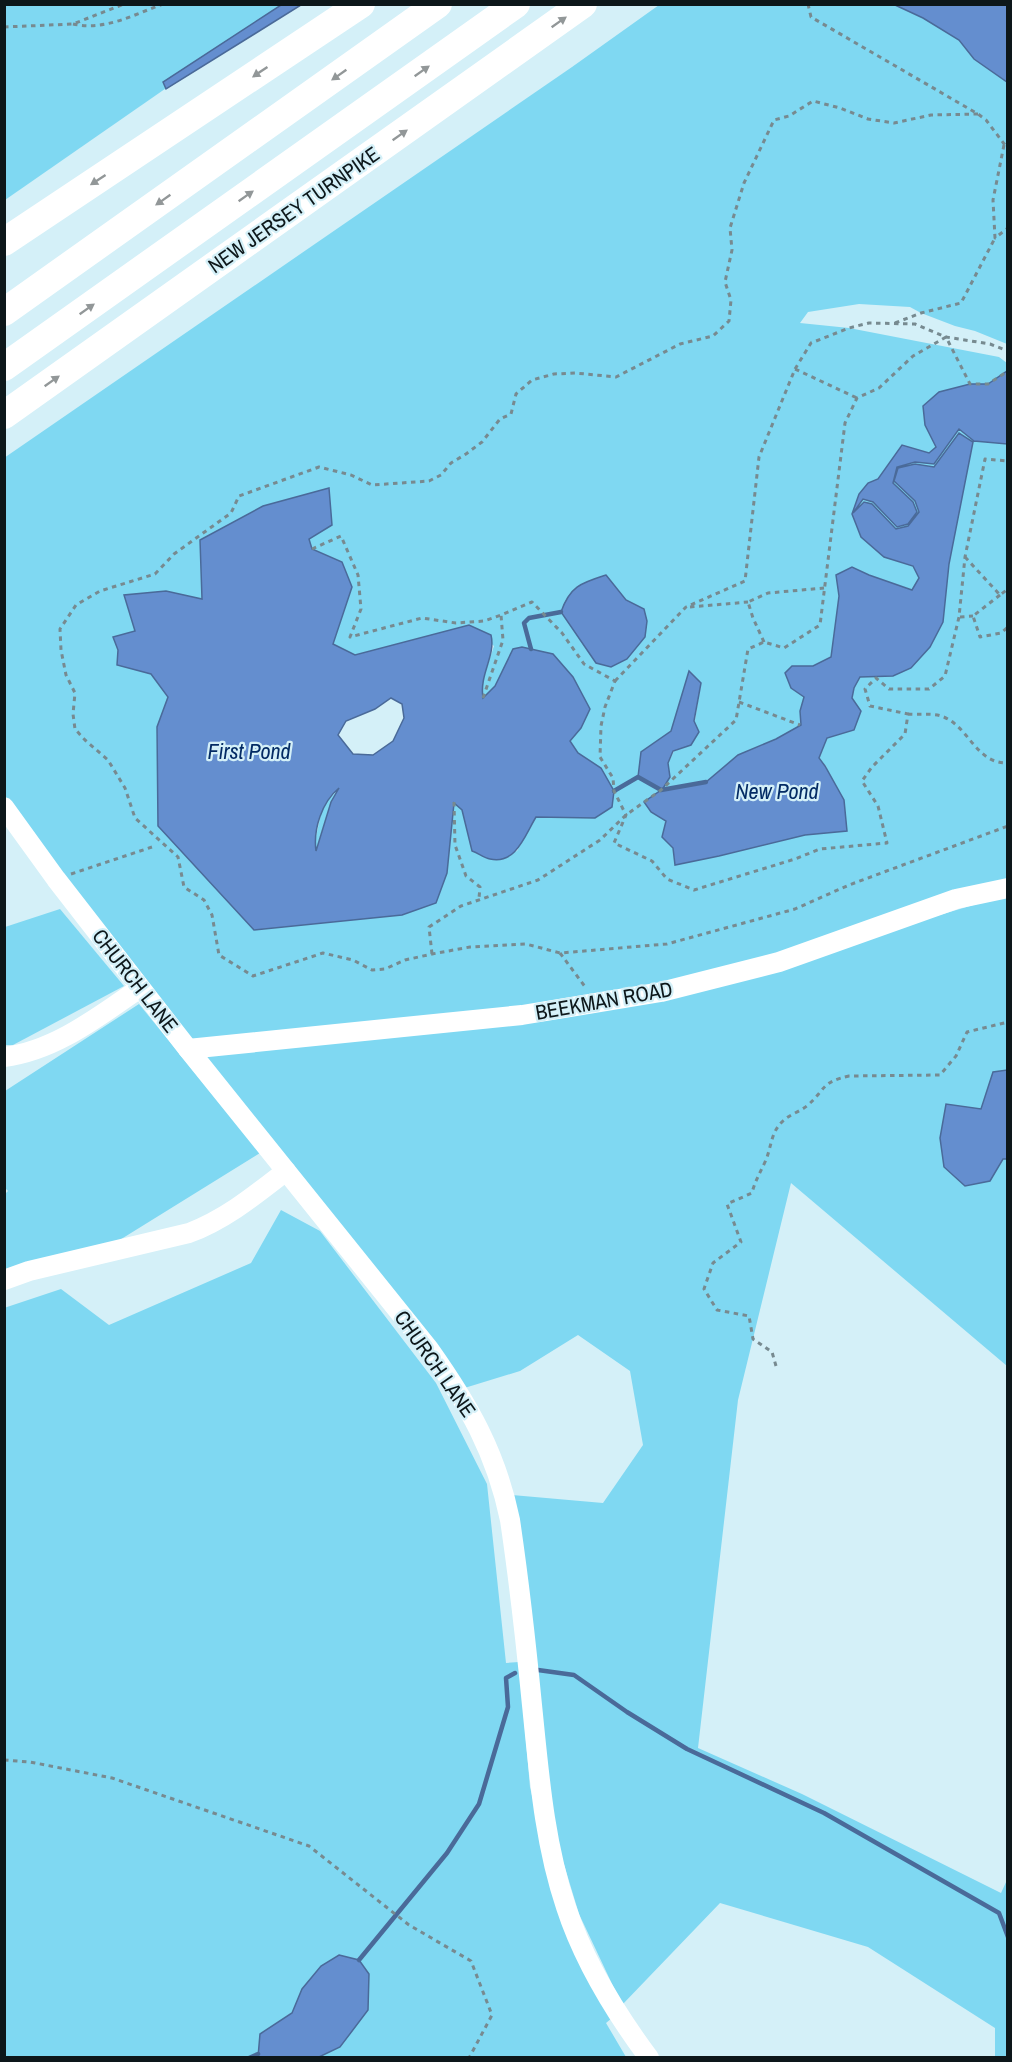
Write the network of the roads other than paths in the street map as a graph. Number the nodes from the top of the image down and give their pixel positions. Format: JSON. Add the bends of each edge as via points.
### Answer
{"nodes":[{"id":1,"x":361,"y":4,"type":"edge"},
{"id":2,"x":438,"y":4,"type":"edge"},
{"id":3,"x":516,"y":4,"type":"edge"},
{"id":4,"x":583,"y":4,"type":"edge"},
{"id":5,"x":4,"y":242,"type":"edge"},
{"id":6,"x":4,"y":312,"type":"edge"},
{"id":7,"x":4,"y":367,"type":"edge"},
{"id":8,"x":4,"y":415,"type":"edge"},
{"id":9,"x":4,"y":807,"type":"edge"},
{"id":10,"x":1008,"y":888,"type":"edge"},
{"id":11,"x":140,"y":988,"type":"junction"},
{"id":12,"x":188,"y":1049,"type":"junction"},
{"id":13,"x":4,"y":1057,"type":"edge"},
{"id":14,"x":286,"y":1171,"type":"junction"},
{"id":15,"x":4,"y":1280,"type":"edge"},
{"id":16,"x":649,"y":2058,"type":"edge"}],
"edges":[{"from":1,"to":5,"type":"highway","one_way":true},
{"from":2,"to":6,"type":"highway","one_way":true},
{"from":7,"to":3,"type":"highway","name":"NEW JERSEY TURNPIKE","one_way":true},
{"from":8,"to":4,"type":"highway","name":"NEW JERSEY TURNPIKE","one_way":true},
{"from":9,"to":11,"type":"street","name":"CHURCH LANE"},
{"from":10,"to":12,"type":"street","name":"BEEKMAN ROAD","via":[[956,899],[779,962],[661,992],[522,1015]]},
{"from":11,"to":12,"type":"street","name":"CHURCH LANE"},
{"from":11,"to":13,"type":"street","via":[[86,1025],[44,1046]]},
{"from":12,"to":14,"type":"street","name":"CHURCH LANE"},
{"from":14,"to":15,"type":"street","via":[[210,1225]]},
{"from":14,"to":16,"type":"street","name":"CHURCH LANE","via":[[429,1349],[458,1390],[489,1449],[504,1489],[510,1520],[550,1849],[566,1907],[586,1955],[616,2012]]}]}
